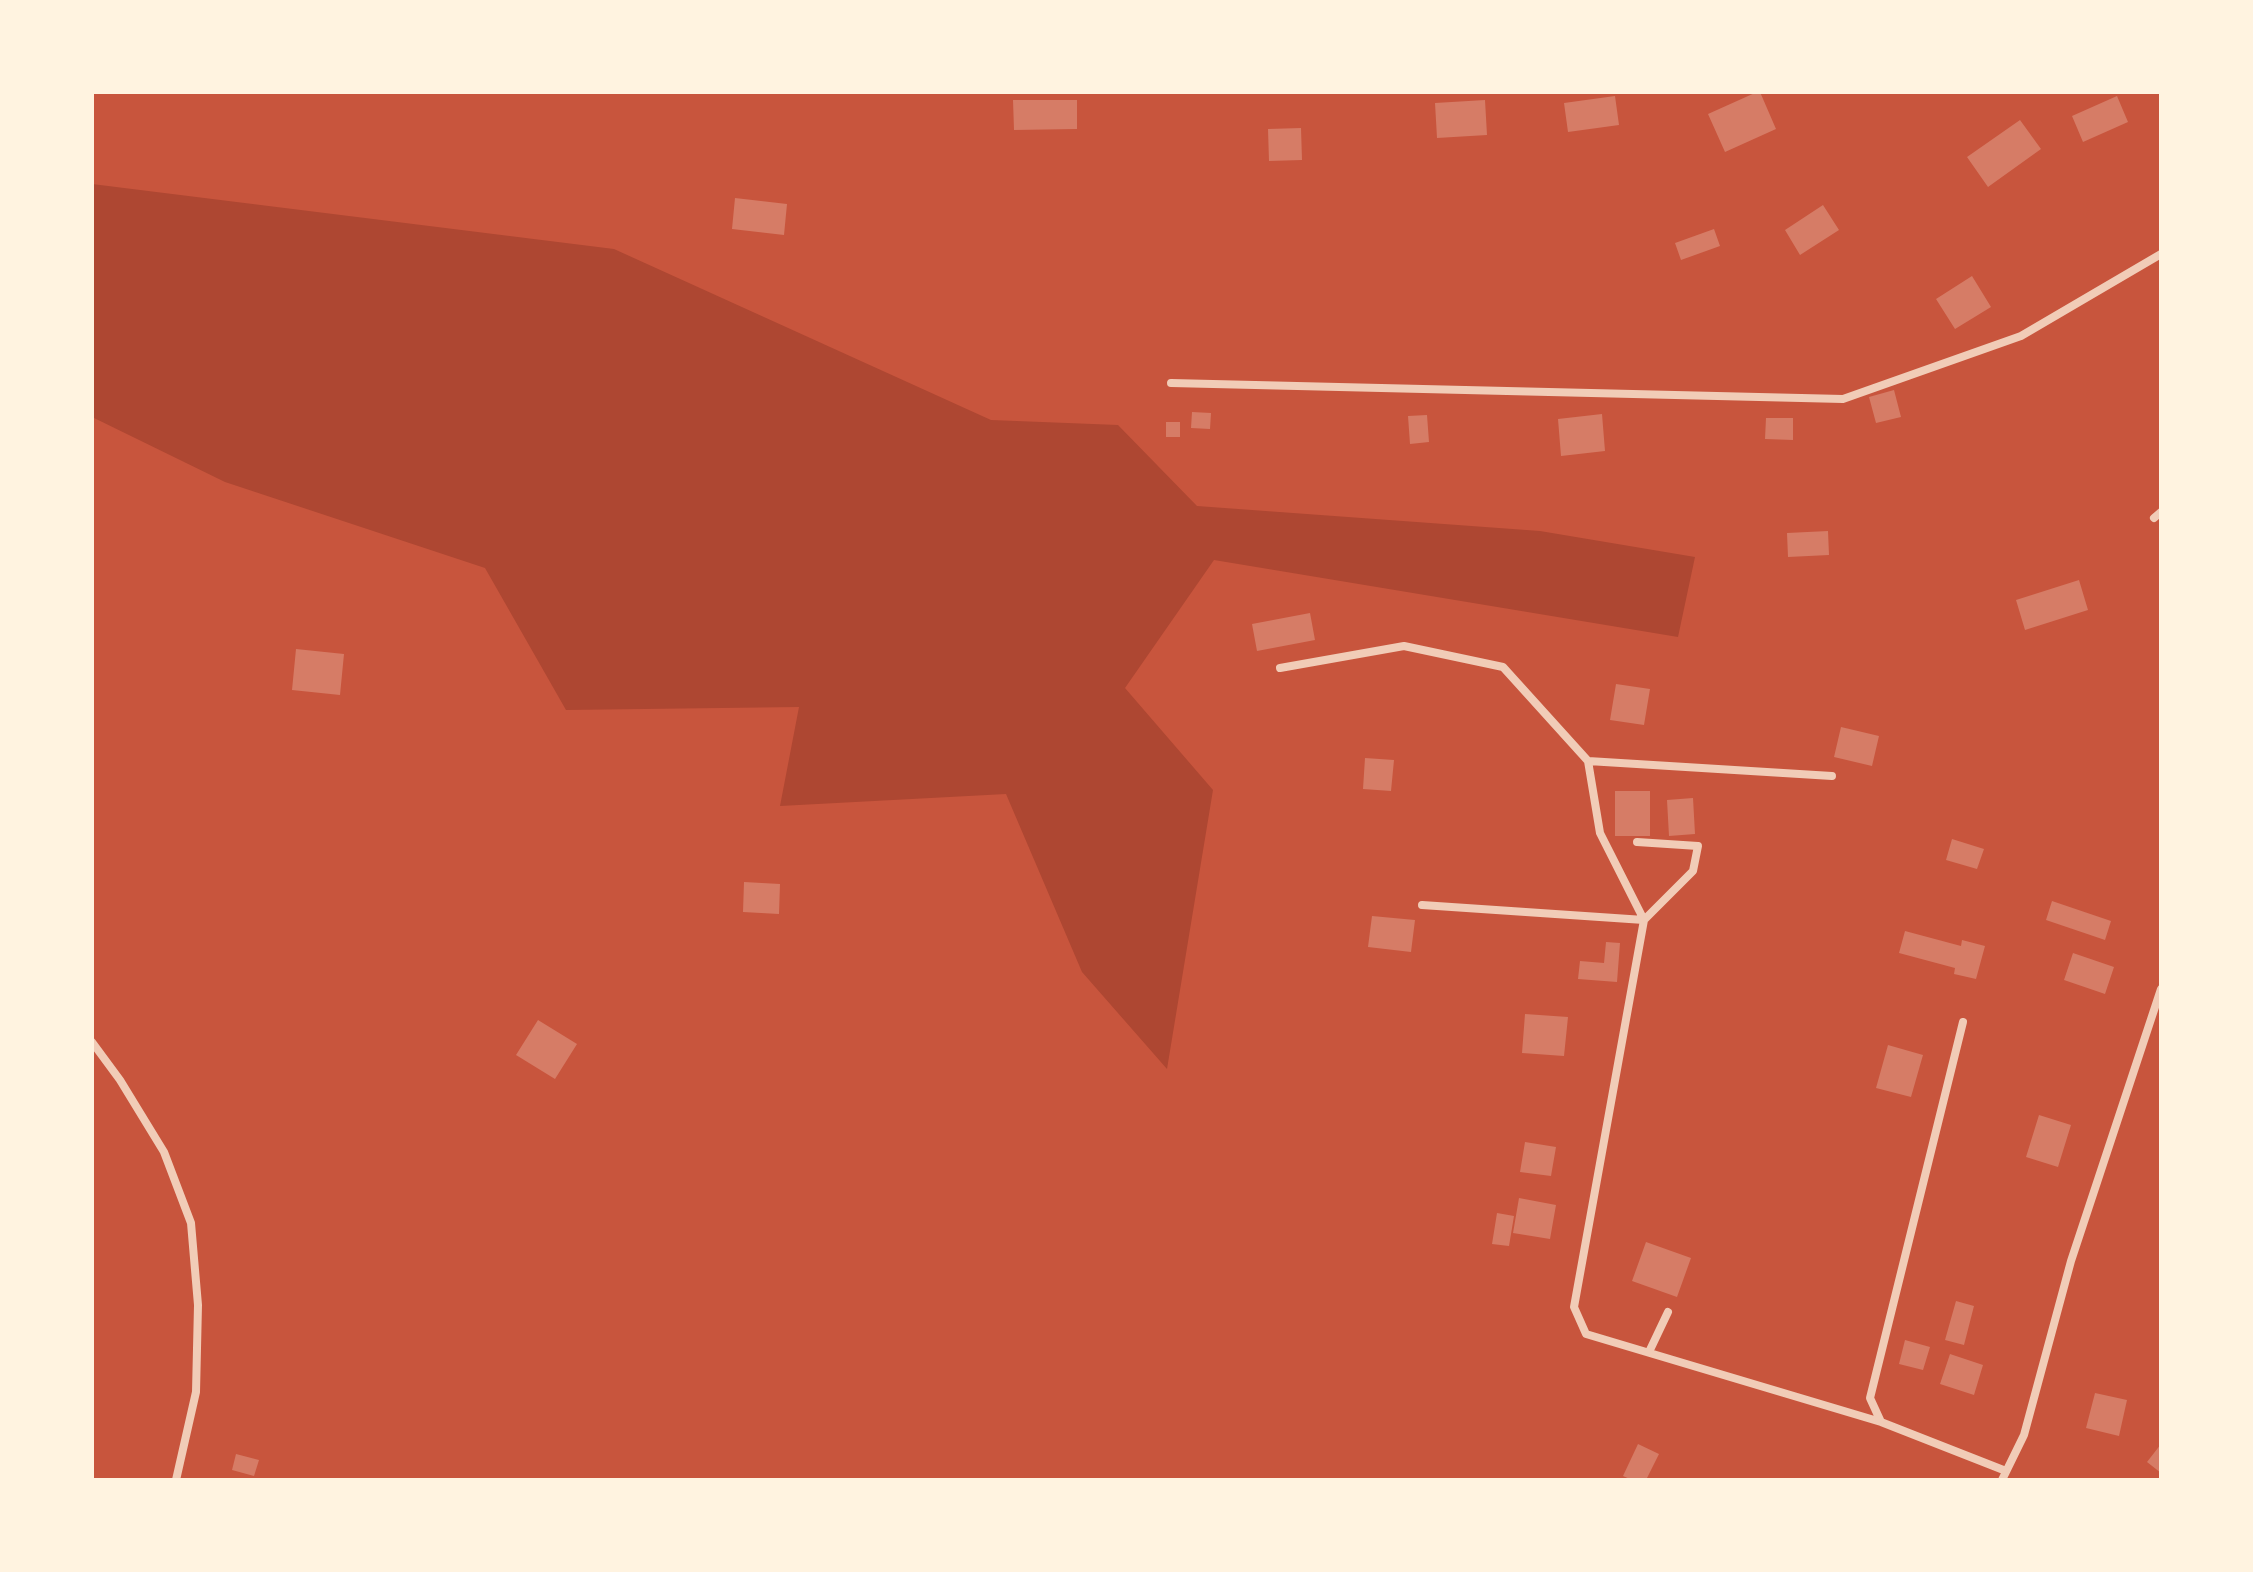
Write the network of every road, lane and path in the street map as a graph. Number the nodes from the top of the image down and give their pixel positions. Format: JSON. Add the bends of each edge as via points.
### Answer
{"nodes":[{"id":1,"x":2161,"y":254,"type":"edge"},
{"id":2,"x":1171,"y":383,"type":"dead end"},
{"id":3,"x":1280,"y":668,"type":"dead end"},
{"id":4,"x":1588,"y":761,"type":"junction"},
{"id":5,"x":1832,"y":776,"type":"dead end"},
{"id":6,"x":1637,"y":842,"type":"dead end"},
{"id":7,"x":1422,"y":905,"type":"dead end"},
{"id":8,"x":1644,"y":920,"type":"junction"},
{"id":9,"x":2161,"y":989,"type":"edge"},
{"id":10,"x":1963,"y":1022,"type":"dead end"},
{"id":11,"x":92,"y":1042,"type":"edge"},
{"id":12,"x":1668,"y":1312,"type":"dead end"},
{"id":13,"x":1649,"y":1352,"type":"junction"},
{"id":14,"x":1881,"y":1422,"type":"junction"},
{"id":15,"x":2004,"y":1476,"type":"edge"},
{"id":16,"x":176,"y":1480,"type":"edge"}],
"edges":[{"from":1,"to":2,"type":"street","via":[[2021,336],[1843,399]]},
{"from":3,"to":4,"type":"street","via":[[1404,646],[1503,667]]},
{"from":4,"to":5,"type":"street"},
{"from":4,"to":8,"type":"street","via":[[1600,833]]},
{"from":6,"to":8,"type":"street","via":[[1698,846],[1693,871]]},
{"from":7,"to":8,"type":"street"},
{"from":8,"to":13,"type":"street","via":[[1574,1307],[1586,1334]]},
{"from":9,"to":15,"type":"street","via":[[2071,1261],[2024,1435]]},
{"from":10,"to":14,"type":"street","via":[[1870,1398]]},
{"from":11,"to":16,"type":"street","via":[[164,1152],[191,1223],[198,1305],[196,1392]]},
{"from":12,"to":13,"type":"street"},
{"from":13,"to":14,"type":"street"},
{"from":14,"to":15,"type":"street"}]}
